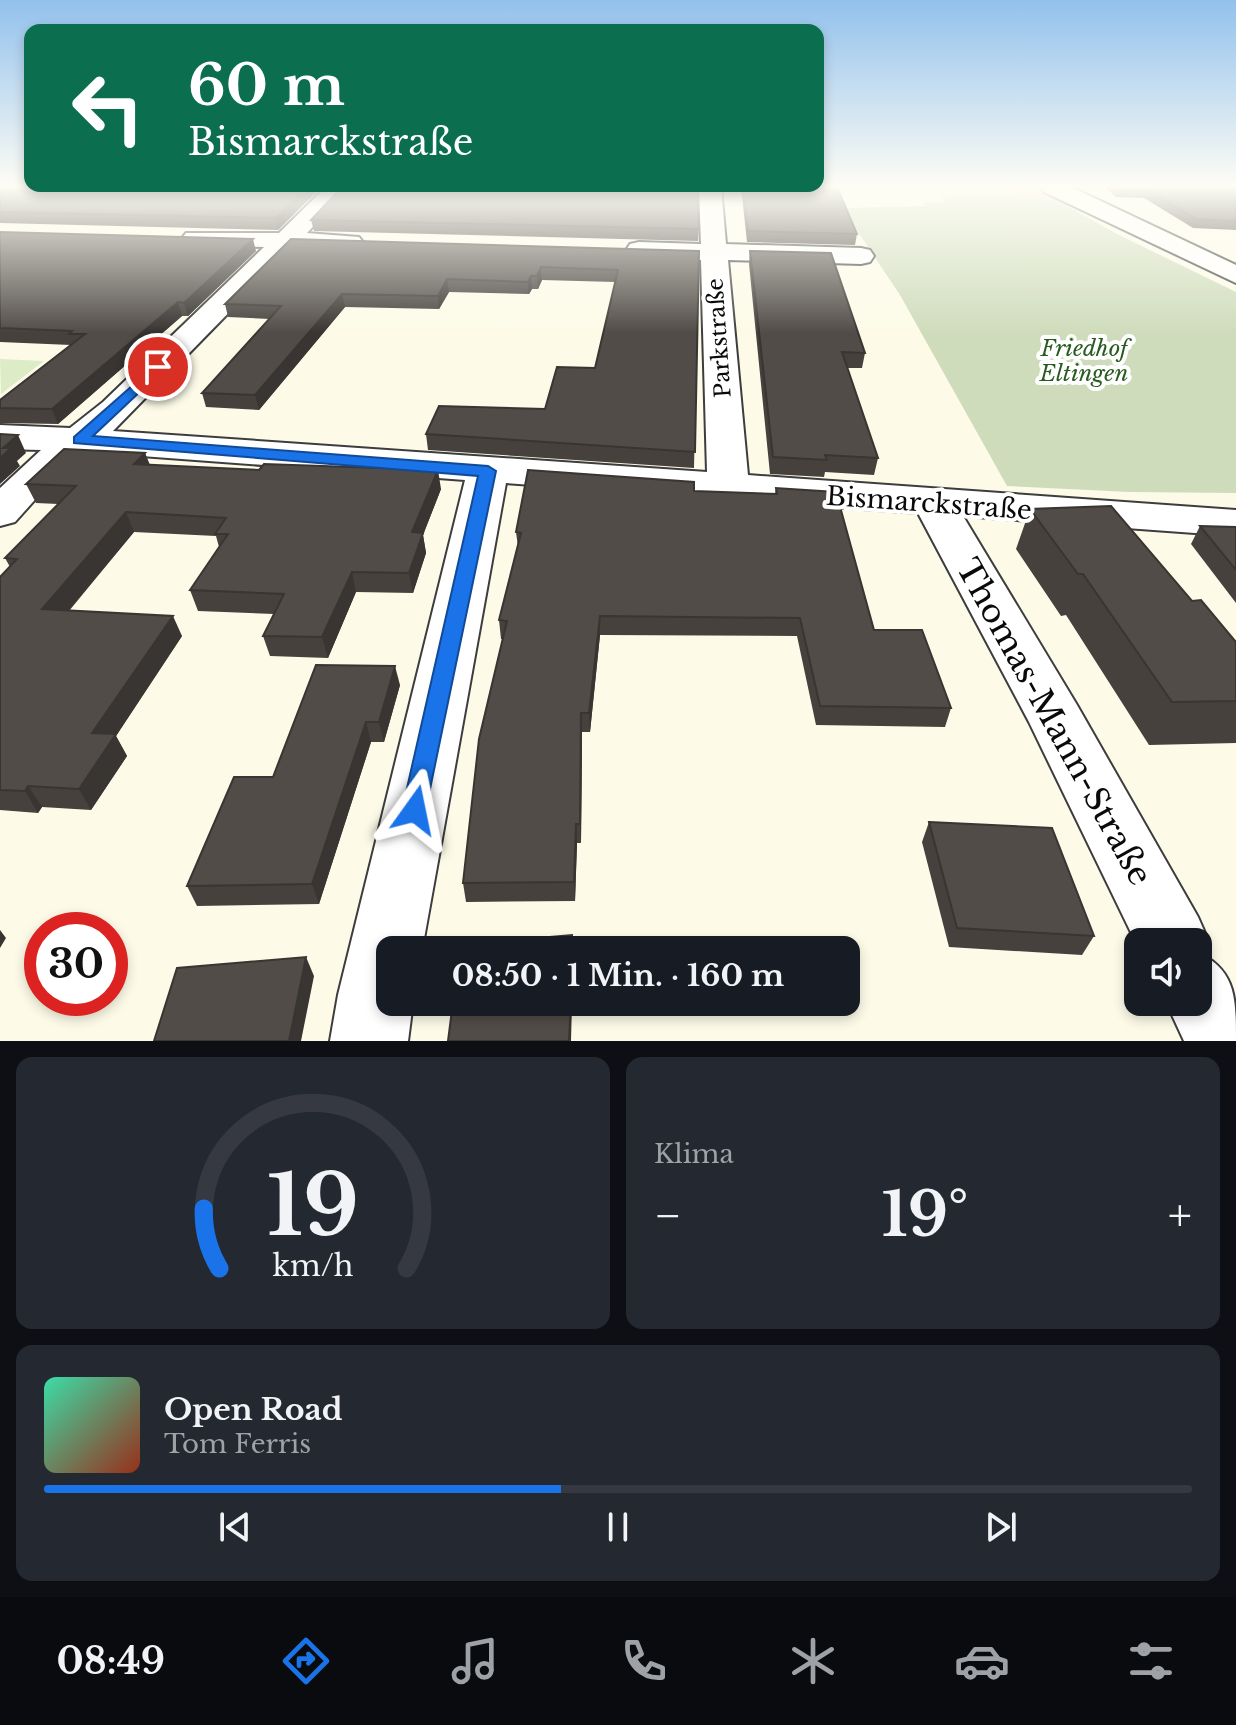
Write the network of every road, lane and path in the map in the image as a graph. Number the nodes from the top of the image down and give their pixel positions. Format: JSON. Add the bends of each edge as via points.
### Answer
{"nodes":[{"id":1,"x":288,"y":236,"type":"edge"},
{"id":2,"x":713,"y":236,"type":"edge"},
{"id":3,"x":1154,"y":236,"type":"edge"},
{"id":4,"x":173,"y":238,"type":"edge"},
{"id":5,"x":283,"y":240,"type":"junction"},
{"id":6,"x":379,"y":243,"type":"edge"},
{"id":7,"x":618,"y":249,"type":"edge"},
{"id":8,"x":714,"y":252,"type":"junction"},
{"id":9,"x":861,"y":256,"type":"dead end"},
{"id":10,"x":1236,"y":275,"type":"edge"},
{"id":11,"x":0,"y":437,"type":"edge"},
{"id":12,"x":79,"y":440,"type":"junction"},
{"id":13,"x":488,"y":471,"type":"junction"},
{"id":14,"x":728,"y":488,"type":"junction"},
{"id":15,"x":934,"y":503,"type":"junction"},
{"id":16,"x":0,"y":513,"type":"edge"},
{"id":17,"x":1236,"y":523,"type":"edge"},
{"id":18,"x":1166,"y":928,"type":"edge"},
{"id":19,"x":1212,"y":1016,"type":"edge"},
{"id":20,"x":369,"y":1041,"type":"edge"},
{"id":21,"x":1225,"y":1041,"type":"edge"}],
"edges":[{"from":1,"to":5,"type":"street"},
{"from":2,"to":8,"type":"street","name":"Parkstraße"},
{"from":3,"to":10,"type":"street"},
{"from":4,"to":5,"type":"street"},
{"from":5,"to":6,"type":"street"},
{"from":5,"to":12,"type":"street","via":[[116,410]]},
{"from":7,"to":8,"type":"street"},
{"from":8,"to":9,"type":"street"},
{"from":8,"to":14,"type":"street","name":"Parkstraße"},
{"from":11,"to":12,"type":"street","name":"Bismarckstraße"},
{"from":12,"to":13,"type":"street","name":"Bismarckstraße"},
{"from":12,"to":16,"type":"street","via":[[35,475]]},
{"from":13,"to":14,"type":"street","name":"Bismarckstraße"},
{"from":13,"to":20,"type":"street"},
{"from":14,"to":15,"type":"street","name":"Bismarckstraße"},
{"from":15,"to":17,"type":"street","name":"Bismarckstraße"},
{"from":15,"to":18,"type":"street","name":"Thomas-Mann-Straße"},
{"from":19,"to":21,"type":"street"}]}
